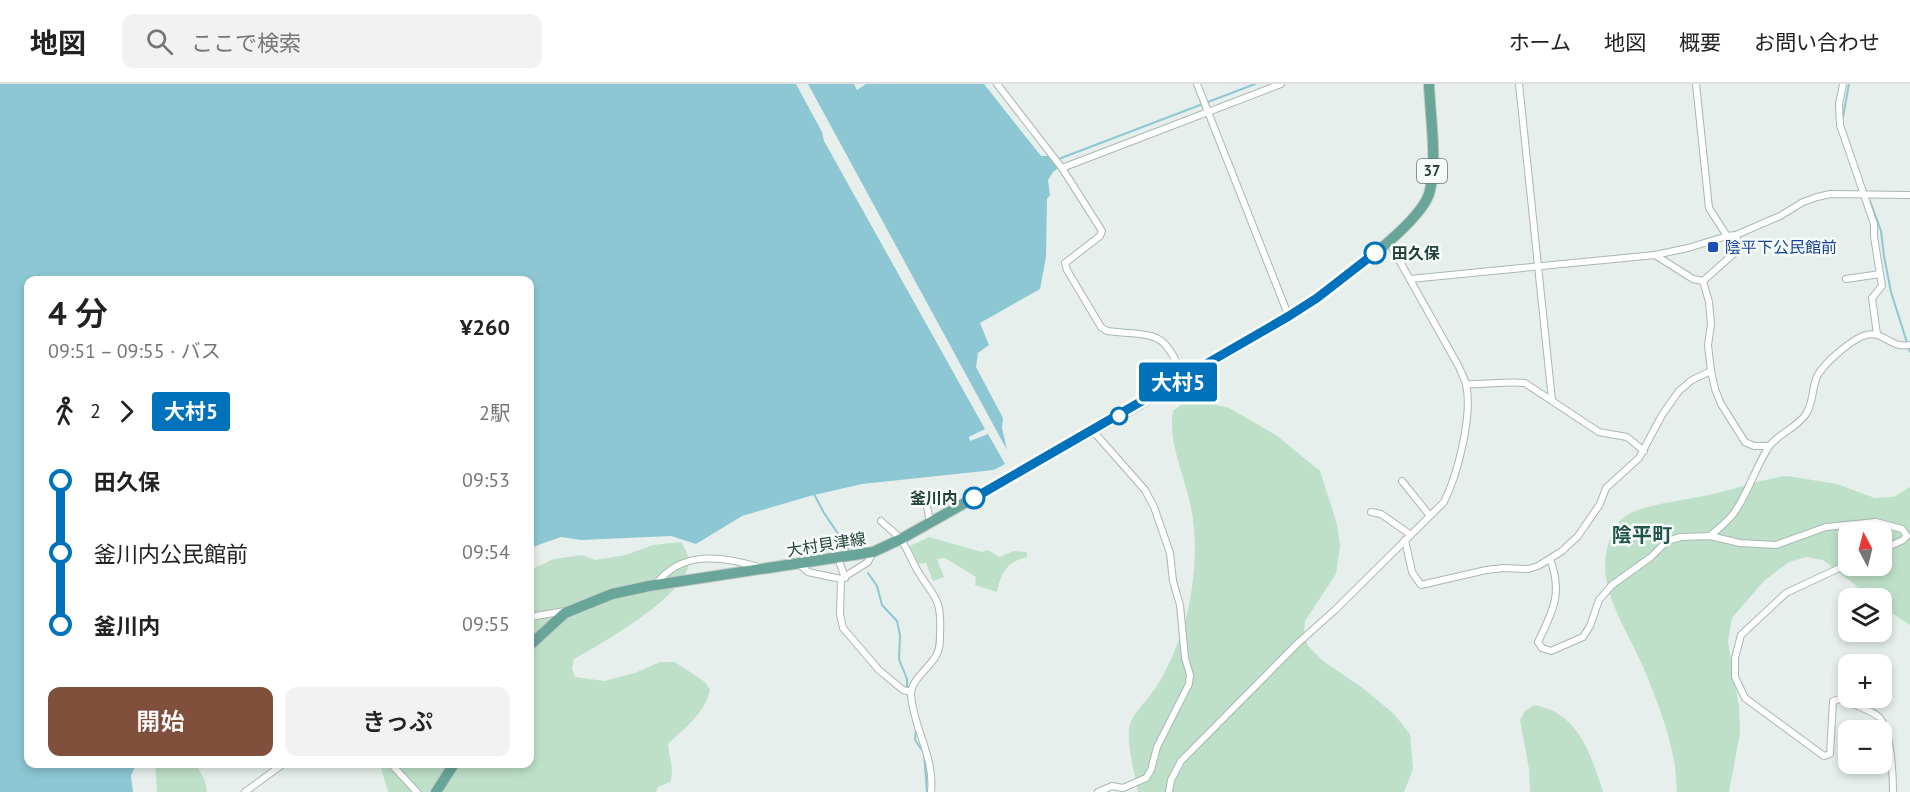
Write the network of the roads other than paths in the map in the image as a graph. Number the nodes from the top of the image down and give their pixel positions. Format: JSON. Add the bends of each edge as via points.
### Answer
{"nodes":[{"id":1,"x":997,"y":84,"type":"edge"},
{"id":2,"x":1197,"y":84,"type":"edge"},
{"id":3,"x":1281,"y":84,"type":"edge"},
{"id":4,"x":1429,"y":84,"type":"edge"},
{"id":5,"x":1519,"y":84,"type":"edge"},
{"id":6,"x":1696,"y":84,"type":"edge"},
{"id":7,"x":1843,"y":84,"type":"edge"},
{"id":8,"x":1208,"y":110,"type":"junction"},
{"id":9,"x":1062,"y":167,"type":"junction"},
{"id":10,"x":1864,"y":195,"type":"junction"},
{"id":11,"x":1910,"y":195,"type":"edge"},
{"id":12,"x":1736,"y":235,"type":"junction"},
{"id":13,"x":1727,"y":236,"type":"junction"},
{"id":14,"x":1389,"y":242,"type":"junction"},
{"id":15,"x":1655,"y":255,"type":"junction"},
{"id":16,"x":1539,"y":267,"type":"junction"},
{"id":17,"x":1880,"y":274,"type":"junction"},
{"id":18,"x":1410,"y":279,"type":"junction"},
{"id":19,"x":1846,"y":279,"type":"dead end"},
{"id":20,"x":1703,"y":281,"type":"junction"},
{"id":21,"x":1289,"y":316,"type":"junction"},
{"id":22,"x":1877,"y":334,"type":"junction"},
{"id":23,"x":1906,"y":346,"type":"edge"},
{"id":24,"x":1711,"y":371,"type":"junction"},
{"id":25,"x":1184,"y":378,"type":"junction"},
{"id":26,"x":1466,"y":384,"type":"junction"},
{"id":27,"x":1552,"y":400,"type":"junction"},
{"id":28,"x":1093,"y":431,"type":"junction"},
{"id":29,"x":1769,"y":446,"type":"junction"},
{"id":30,"x":1644,"y":451,"type":"junction"},
{"id":31,"x":1402,"y":481,"type":"dead end"},
{"id":32,"x":927,"y":506,"type":"dead end"},
{"id":33,"x":1371,"y":512,"type":"dead end"},
{"id":34,"x":1430,"y":516,"type":"junction"},
{"id":35,"x":881,"y":521,"type":"dead end"},
{"id":36,"x":930,"y":523,"type":"junction"},
{"id":37,"x":1838,"y":526,"type":"edge"},
{"id":38,"x":1892,"y":526,"type":"edge"},
{"id":39,"x":1411,"y":535,"type":"junction"},
{"id":40,"x":1710,"y":536,"type":"junction"},
{"id":41,"x":901,"y":539,"type":"junction"},
{"id":42,"x":1405,"y":540,"type":"junction"},
{"id":43,"x":1892,"y":545,"type":"edge"},
{"id":44,"x":873,"y":552,"type":"junction"},
{"id":45,"x":838,"y":558,"type":"junction"},
{"id":46,"x":1550,"y":559,"type":"junction"},
{"id":47,"x":799,"y":564,"type":"junction"},
{"id":48,"x":765,"y":569,"type":"junction"},
{"id":49,"x":1838,"y":569,"type":"edge"},
{"id":50,"x":843,"y":579,"type":"junction"},
{"id":51,"x":655,"y":585,"type":"junction"},
{"id":52,"x":572,"y":611,"type":"junction"},
{"id":53,"x":534,"y":616,"type":"edge"},
{"id":54,"x":534,"y":641,"type":"edge"},
{"id":55,"x":908,"y":691,"type":"junction"},
{"id":56,"x":277,"y":768,"type":"edge"},
{"id":57,"x":395,"y":768,"type":"edge"},
{"id":58,"x":450,"y":768,"type":"edge"},
{"id":59,"x":1124,"y":790,"type":"edge"},
{"id":60,"x":244,"y":792,"type":"edge"},
{"id":61,"x":417,"y":792,"type":"edge"},
{"id":62,"x":436,"y":792,"type":"edge"},
{"id":63,"x":931,"y":792,"type":"edge"},
{"id":64,"x":1098,"y":792,"type":"edge"},
{"id":65,"x":1168,"y":792,"type":"edge"},
{"id":66,"x":1893,"y":792,"type":"edge"}],
"edges":[{"from":1,"to":9,"type":"street"},
{"from":2,"to":8,"type":"street"},
{"from":3,"to":8,"type":"street"},
{"from":4,"to":14,"type":"main road","name":"大村貝津線","number":"37","via":[[1432,176],[1428,196]]},
{"from":5,"to":16,"type":"street"},
{"from":6,"to":13,"type":"street","via":[[1709,208]]},
{"from":7,"to":10,"type":"street","via":[[1840,125]]},
{"from":8,"to":9,"type":"street"},
{"from":8,"to":21,"type":"street"},
{"from":9,"to":25,"type":"street","via":[[1102,231],[1065,263],[1067,270],[1101,327],[1157,337],[1173,353]]},
{"from":10,"to":11,"type":"street"},
{"from":10,"to":12,"type":"street","via":[[1817,197]]},
{"from":10,"to":17,"type":"street","via":[[1874,224]]},
{"from":12,"to":13,"type":"street"},
{"from":12,"to":20,"type":"street","via":[[1739,249]]},
{"from":13,"to":15,"type":"street"},
{"from":14,"to":18,"type":"street"},
{"from":14,"to":21,"type":"main road","name":"大村貝津線","number":"37"},
{"from":15,"to":16,"type":"street"},
{"from":15,"to":20,"type":"street","via":[[1693,279]]},
{"from":16,"to":18,"type":"street"},
{"from":16,"to":27,"type":"street"},
{"from":17,"to":19,"type":"street"},
{"from":17,"to":22,"type":"street","via":[[1882,286],[1872,298]]},
{"from":18,"to":26,"type":"street"},
{"from":20,"to":24,"type":"street","via":[[1711,324]]},
{"from":21,"to":25,"type":"main road","name":"大村貝津線","number":"37"},
{"from":22,"to":23,"type":"street","via":[[1893,344]]},
{"from":22,"to":29,"type":"street","via":[[1860,336],[1822,369],[1805,415]]},
{"from":24,"to":29,"type":"street","via":[[1721,404],[1745,442]]},
{"from":24,"to":30,"type":"street","via":[[1679,391]]},
{"from":25,"to":28,"type":"main road","name":"大村貝津線","number":"37"},
{"from":26,"to":27,"type":"street","via":[[1526,383]]},
{"from":26,"to":34,"type":"street","via":[[1468,407],[1455,476],[1444,502]]},
{"from":27,"to":30,"type":"street","via":[[1599,432],[1627,437]]},
{"from":28,"to":36,"type":"main road","name":"大村貝津線","number":"37"},
{"from":28,"to":59,"type":"street","via":[[1145,490],[1154,507],[1170,553],[1190,675],[1190,684],[1157,747],[1151,770],[1146,778]]},
{"from":29,"to":40,"type":"street","via":[[1735,512]]},
{"from":30,"to":46,"type":"street","via":[[1606,488],[1578,536]]},
{"from":31,"to":34,"type":"street"},
{"from":32,"to":36,"type":"street"},
{"from":33,"to":39,"type":"street","via":[[1381,514]]},
{"from":34,"to":39,"type":"street"},
{"from":35,"to":41,"type":"street"},
{"from":36,"to":41,"type":"main road","name":"大村貝津線","number":"37"},
{"from":37,"to":40,"type":"street","via":[[1768,545]]},
{"from":38,"to":43,"type":"street","via":[[1902,529],[1906,536]]},
{"from":39,"to":42,"type":"street"},
{"from":40,"to":46,"type":"street","via":[[1667,541],[1612,585],[1599,600],[1583,637],[1551,651],[1538,642],[1554,608],[1557,590]]},
{"from":41,"to":44,"type":"main road","name":"大村貝津線","number":"37"},
{"from":41,"to":55,"type":"street","via":[[936,597],[941,621],[936,657]]},
{"from":42,"to":46,"type":"street","via":[[1412,573],[1421,585],[1486,570],[1528,569]]},
{"from":42,"to":65,"type":"street","via":[[1181,761]]},
{"from":44,"to":45,"type":"main road","name":"大村貝津線","number":"37"},
{"from":44,"to":50,"type":"street","via":[[868,562]]},
{"from":45,"to":47,"type":"main road","name":"大村貝津線","number":"37"},
{"from":45,"to":50,"type":"street"},
{"from":47,"to":48,"type":"main road","name":"大村貝津線","number":"37"},
{"from":47,"to":50,"type":"street","via":[[808,572]]},
{"from":48,"to":51,"type":"main road","name":"大村貝津線","number":"37"},
{"from":48,"to":51,"type":"street","via":[[716,557],[698,559],[664,573]]},
{"from":49,"to":66,"type":"street","via":[[1786,593],[1741,635],[1735,677],[1745,698],[1824,756],[1830,754],[1833,701],[1840,699],[1878,717],[1884,726],[1893,767]]},
{"from":50,"to":55,"type":"street","via":[[843,628],[879,670]]},
{"from":51,"to":52,"type":"main road","name":"大村貝津線","number":"37","via":[[612,594]]},
{"from":52,"to":53,"type":"street"},
{"from":52,"to":54,"type":"main road","name":"大村貝津線","number":"37"},
{"from":55,"to":63,"type":"street","via":[[930,761]]},
{"from":56,"to":60,"type":"street"},
{"from":57,"to":61,"type":"street"},
{"from":58,"to":62,"type":"main road"},
{"from":59,"to":64,"type":"street","via":[[1112,786]]}]}
